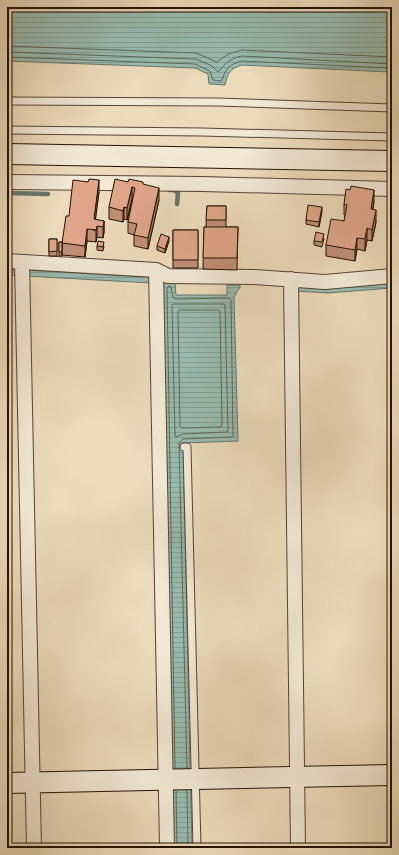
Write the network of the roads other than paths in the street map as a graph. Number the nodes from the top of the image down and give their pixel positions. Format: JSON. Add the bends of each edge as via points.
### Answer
{"nodes":[{"id":1,"x":7,"y":101,"type":"edge"},
{"id":2,"x":392,"y":108,"type":"edge"},
{"id":3,"x":7,"y":130,"type":"edge"},
{"id":4,"x":392,"y":137,"type":"edge"},
{"id":5,"x":7,"y":154,"type":"edge"},
{"id":6,"x":392,"y":161,"type":"edge"},
{"id":7,"x":7,"y":182,"type":"edge"},
{"id":8,"x":392,"y":189,"type":"edge"},
{"id":9,"x":7,"y":261,"type":"edge"},
{"id":10,"x":22,"y":269,"type":"junction"},
{"id":11,"x":392,"y":276,"type":"edge"},
{"id":12,"x":156,"y":277,"type":"junction"},
{"id":13,"x":291,"y":279,"type":"junction"},
{"id":14,"x":184,"y":447,"type":"dead end"},
{"id":15,"x":392,"y":775,"type":"edge"},
{"id":16,"x":297,"y":778,"type":"junction"},
{"id":17,"x":194,"y":779,"type":"junction"},
{"id":18,"x":167,"y":780,"type":"junction"},
{"id":19,"x":33,"y":782,"type":"junction"},
{"id":20,"x":7,"y":783,"type":"edge"},
{"id":21,"x":34,"y":848,"type":"edge"},
{"id":22,"x":167,"y":848,"type":"edge"},
{"id":23,"x":197,"y":848,"type":"edge"},
{"id":24,"x":298,"y":848,"type":"edge"}],
"edges":[{"from":1,"to":2,"type":"lane","via":[[218,102]]},
{"from":3,"to":4,"type":"lane"},
{"from":5,"to":6,"type":"street"},
{"from":7,"to":8,"type":"street"},
{"from":9,"to":10,"type":"street"},
{"from":10,"to":12,"type":"street"},
{"from":10,"to":19,"type":"street"},
{"from":11,"to":13,"type":"street","via":[[325,282]]},
{"from":12,"to":13,"type":"street","via":[[255,276]]},
{"from":12,"to":18,"type":"street"},
{"from":13,"to":16,"type":"street"},
{"from":14,"to":17,"type":"lane","via":[[187,447]]},
{"from":15,"to":16,"type":"street"},
{"from":16,"to":17,"type":"street"},
{"from":16,"to":24,"type":"street"},
{"from":17,"to":18,"type":"street"},
{"from":17,"to":23,"type":"lane"},
{"from":18,"to":19,"type":"street"},
{"from":18,"to":22,"type":"street"},
{"from":19,"to":20,"type":"street"},
{"from":19,"to":21,"type":"street"}]}
